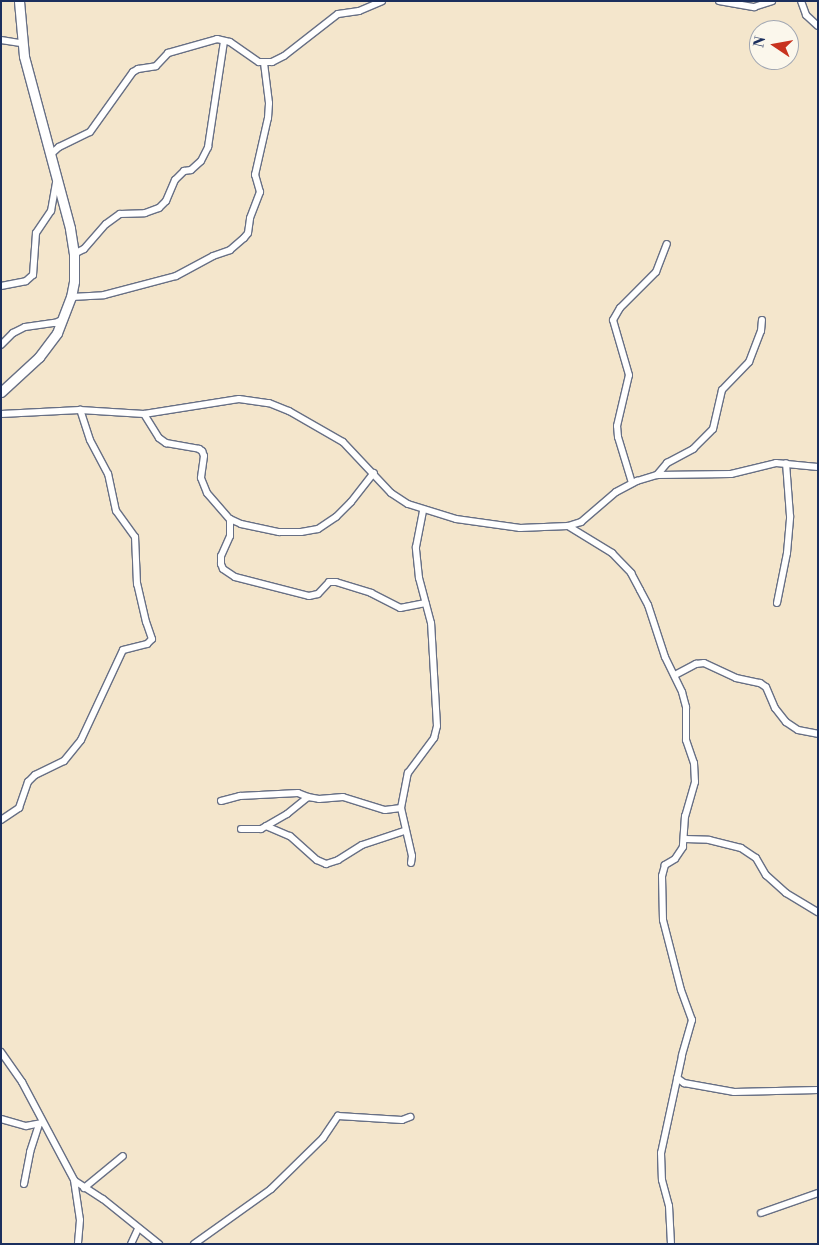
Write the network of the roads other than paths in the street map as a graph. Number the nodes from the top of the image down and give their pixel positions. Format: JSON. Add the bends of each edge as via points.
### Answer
{"nodes":[{"id":1,"x":19,"y":1,"type":"edge"},
{"id":2,"x":382,"y":1,"type":"edge"},
{"id":3,"x":718,"y":1,"type":"edge"},
{"id":4,"x":772,"y":1,"type":"edge"},
{"id":5,"x":800,"y":1,"type":"edge"},
{"id":6,"x":818,"y":26,"type":"edge"},
{"id":7,"x":1,"y":40,"type":"edge"},
{"id":8,"x":224,"y":41,"type":"junction"},
{"id":9,"x":21,"y":43,"type":"junction"},
{"id":10,"x":264,"y":63,"type":"junction"},
{"id":11,"x":50,"y":155,"type":"junction"},
{"id":12,"x":57,"y":179,"type":"junction"},
{"id":13,"x":667,"y":244,"type":"dead end"},
{"id":14,"x":74,"y":254,"type":"junction"},
{"id":15,"x":1,"y":286,"type":"edge"},
{"id":16,"x":71,"y":297,"type":"junction"},
{"id":17,"x":63,"y":320,"type":"junction"},
{"id":18,"x":762,"y":320,"type":"dead end"},
{"id":19,"x":1,"y":345,"type":"edge"},
{"id":20,"x":1,"y":392,"type":"edge"},
{"id":21,"x":80,"y":410,"type":"junction"},
{"id":22,"x":1,"y":414,"type":"edge"},
{"id":23,"x":144,"y":414,"type":"junction"},
{"id":24,"x":786,"y":463,"type":"junction"},
{"id":25,"x":818,"y":466,"type":"edge"},
{"id":26,"x":374,"y":473,"type":"junction"},
{"id":27,"x":657,"y":476,"type":"junction"},
{"id":28,"x":632,"y":483,"type":"junction"},
{"id":29,"x":423,"y":510,"type":"junction"},
{"id":30,"x":230,"y":520,"type":"junction"},
{"id":31,"x":568,"y":526,"type":"junction"},
{"id":32,"x":777,"y":603,"type":"dead end"},
{"id":33,"x":426,"y":604,"type":"junction"},
{"id":34,"x":675,"y":675,"type":"junction"},
{"id":35,"x":818,"y":734,"type":"edge"},
{"id":36,"x":308,"y":797,"type":"junction"},
{"id":37,"x":221,"y":801,"type":"dead end"},
{"id":38,"x":401,"y":808,"type":"junction"},
{"id":39,"x":1,"y":820,"type":"edge"},
{"id":40,"x":266,"y":826,"type":"junction"},
{"id":41,"x":240,"y":829,"type":"dead end"},
{"id":42,"x":404,"y":831,"type":"junction"},
{"id":43,"x":685,"y":839,"type":"junction"},
{"id":44,"x":411,"y":863,"type":"dead end"},
{"id":45,"x":818,"y":912,"type":"edge"},
{"id":46,"x":1,"y":1052,"type":"edge"},
{"id":47,"x":677,"y":1078,"type":"junction"},
{"id":48,"x":818,"y":1090,"type":"edge"},
{"id":49,"x":410,"y":1117,"type":"dead end"},
{"id":50,"x":1,"y":1119,"type":"edge"},
{"id":51,"x":41,"y":1123,"type":"junction"},
{"id":52,"x":124,"y":1156,"type":"dead end"},
{"id":53,"x":74,"y":1180,"type":"junction"},
{"id":54,"x":24,"y":1184,"type":"dead end"},
{"id":55,"x":84,"y":1188,"type":"junction"},
{"id":56,"x":818,"y":1192,"type":"edge"},
{"id":57,"x":761,"y":1213,"type":"dead end"},
{"id":58,"x":138,"y":1229,"type":"junction"},
{"id":59,"x":78,"y":1244,"type":"edge"},
{"id":60,"x":131,"y":1244,"type":"edge"},
{"id":61,"x":159,"y":1244,"type":"edge"},
{"id":62,"x":194,"y":1244,"type":"edge"},
{"id":63,"x":672,"y":1244,"type":"edge"}],
"edges":[{"from":1,"to":9,"type":"street"},
{"from":2,"to":10,"type":"street","via":[[359,12],[338,14],[284,56]]},
{"from":3,"to":4,"type":"street","via":[[754,7]]},
{"from":5,"to":6,"type":"street","via":[[806,15]]},
{"from":7,"to":9,"type":"street"},
{"from":8,"to":10,"type":"street","via":[[253,60]]},
{"from":8,"to":11,"type":"street","via":[[200,42],[168,53],[156,66],[138,69],[90,132]]},
{"from":8,"to":14,"type":"street","via":[[208,147],[200,161],[176,180],[159,208],[145,213],[120,214],[106,224],[84,249]]},
{"from":9,"to":11,"type":"street"},
{"from":10,"to":16,"type":"street","via":[[268,118],[254,175],[260,192],[244,238],[230,250],[176,276],[104,296]]},
{"from":11,"to":12,"type":"street"},
{"from":12,"to":14,"type":"street"},
{"from":12,"to":15,"type":"street","via":[[51,211],[36,233],[33,275],[26,281]]},
{"from":13,"to":28,"type":"street","via":[[656,272],[612,320],[629,375],[617,426]]},
{"from":14,"to":16,"type":"street"},
{"from":16,"to":17,"type":"street"},
{"from":17,"to":19,"type":"street","via":[[25,327]]},
{"from":17,"to":20,"type":"street","via":[[39,357]]},
{"from":18,"to":27,"type":"street","via":[[749,362],[722,390],[713,429],[693,449],[667,463]]},
{"from":21,"to":22,"type":"street"},
{"from":21,"to":23,"type":"street"},
{"from":21,"to":39,"type":"street","via":[[108,474],[116,511],[135,537],[137,584],[152,639],[147,644],[123,650],[82,740],[64,761],[35,775],[28,782],[20,808]]},
{"from":23,"to":26,"type":"street","via":[[239,399],[269,402],[343,442]]},
{"from":23,"to":30,"type":"street","via":[[159,438],[166,443],[202,452],[202,483]]},
{"from":24,"to":25,"type":"street"},
{"from":24,"to":27,"type":"street","via":[[731,474]]},
{"from":24,"to":32,"type":"street","via":[[790,516]]},
{"from":26,"to":29,"type":"street","via":[[400,499]]},
{"from":26,"to":30,"type":"street","via":[[336,517],[318,529],[279,532]]},
{"from":27,"to":28,"type":"street"},
{"from":28,"to":31,"type":"street","via":[[608,498],[586,519]]},
{"from":29,"to":31,"type":"street","via":[[503,527]]},
{"from":29,"to":33,"type":"street","via":[[416,547]]},
{"from":30,"to":33,"type":"street","via":[[230,536],[221,564],[222,569],[235,577],[309,596],[318,594],[329,582],[336,582],[371,593],[400,608]]},
{"from":31,"to":34,"type":"street","via":[[612,553],[631,573],[648,605],[665,657]]},
{"from":33,"to":38,"type":"street","via":[[432,632],[437,726],[434,738],[408,773]]},
{"from":34,"to":35,"type":"street","via":[[704,663],[736,678],[760,683],[766,687],[775,708],[786,722],[798,730]]},
{"from":34,"to":43,"type":"street","via":[[686,707],[686,740],[696,773],[686,816]]},
{"from":36,"to":37,"type":"street","via":[[298,793],[240,796]]},
{"from":36,"to":38,"type":"street","via":[[343,797],[385,810]]},
{"from":36,"to":40,"type":"street"},
{"from":38,"to":42,"type":"street"},
{"from":40,"to":41,"type":"street","via":[[255,830]]},
{"from":40,"to":42,"type":"street","via":[[290,836],[326,864],[362,845]]},
{"from":42,"to":44,"type":"street"},
{"from":43,"to":45,"type":"street","via":[[716,841],[741,848],[756,858],[766,875],[786,893]]},
{"from":43,"to":47,"type":"street","via":[[680,853],[665,865],[662,876],[663,920],[692,1020]]},
{"from":46,"to":51,"type":"street","via":[[22,1082]]},
{"from":47,"to":48,"type":"street","via":[[684,1083],[734,1092]]},
{"from":47,"to":63,"type":"street","via":[[666,1120],[661,1159]]},
{"from":49,"to":62,"type":"street","via":[[402,1120],[338,1116],[323,1138],[271,1189]]},
{"from":50,"to":51,"type":"street","via":[[26,1126]]},
{"from":51,"to":53,"type":"street"},
{"from":51,"to":54,"type":"street","via":[[30,1152]]},
{"from":52,"to":55,"type":"street"},
{"from":53,"to":55,"type":"street"},
{"from":53,"to":59,"type":"street","via":[[80,1220]]},
{"from":55,"to":58,"type":"street","via":[[103,1199]]},
{"from":56,"to":57,"type":"street"},
{"from":58,"to":60,"type":"street"},
{"from":58,"to":61,"type":"street"}]}
